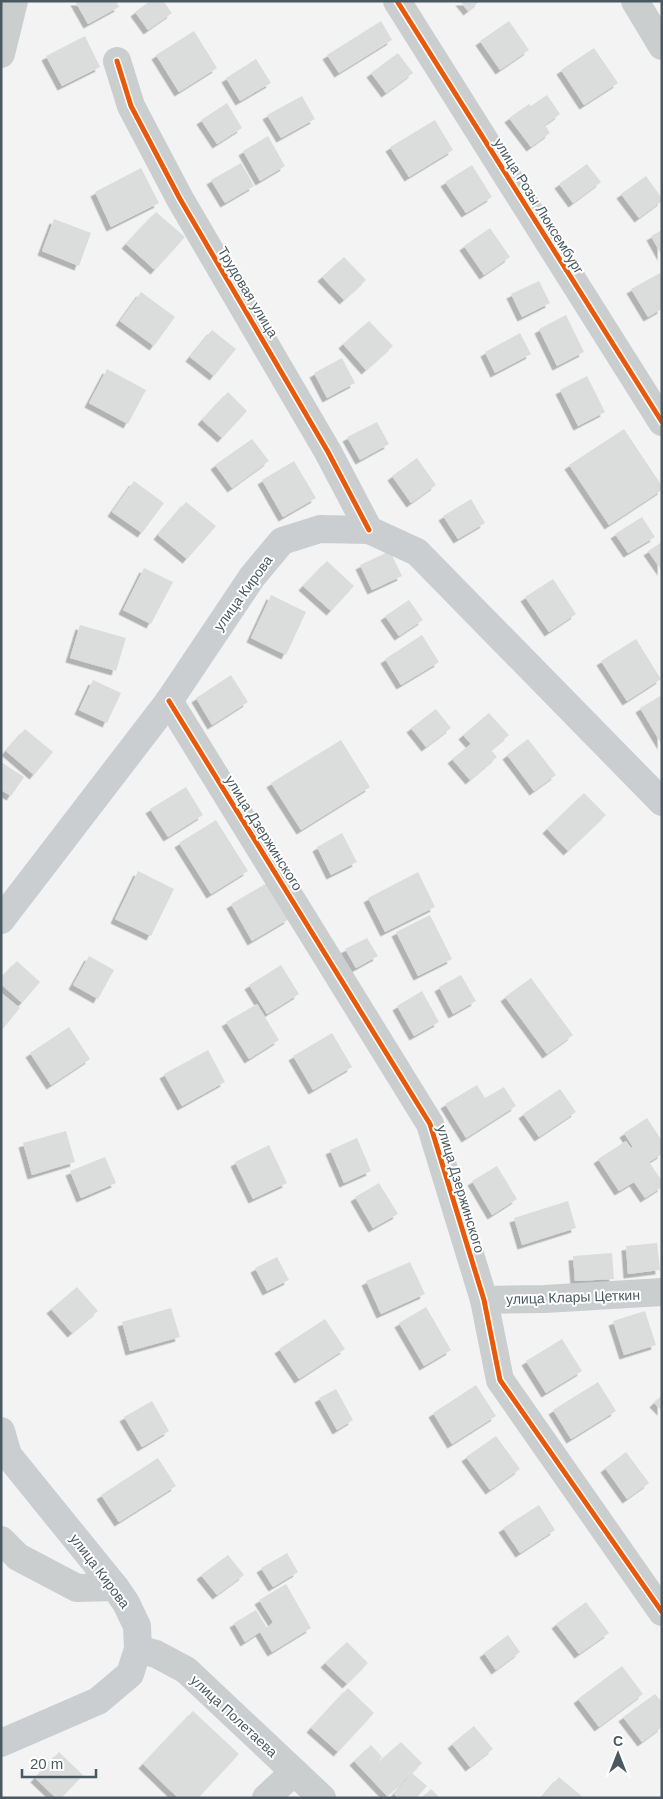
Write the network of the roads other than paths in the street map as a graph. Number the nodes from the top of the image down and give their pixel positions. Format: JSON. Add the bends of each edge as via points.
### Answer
{"nodes":[{"id":1,"x":14,"y":1,"type":"edge"},
{"id":2,"x":397,"y":1,"type":"edge"},
{"id":3,"x":635,"y":1,"type":"edge"},
{"id":4,"x":662,"y":46,"type":"edge"},
{"id":5,"x":1,"y":54,"type":"edge"},
{"id":6,"x":117,"y":61,"type":"dead end"},
{"id":7,"x":661,"y":419,"type":"edge"},
{"id":8,"x":369,"y":530,"type":"junction"},
{"id":9,"x":169,"y":701,"type":"junction"},
{"id":10,"x":662,"y":802,"type":"edge"},
{"id":11,"x":1,"y":920,"type":"edge"},
{"id":12,"x":662,"y":1292,"type":"edge"},
{"id":13,"x":484,"y":1300,"type":"junction"},
{"id":14,"x":1,"y":1431,"type":"edge"},
{"id":15,"x":1,"y":1540,"type":"edge"},
{"id":16,"x":115,"y":1587,"type":"junction"},
{"id":17,"x":662,"y":1612,"type":"edge"},
{"id":18,"x":138,"y":1649,"type":"junction"},
{"id":19,"x":1,"y":1744,"type":"edge"},
{"id":20,"x":294,"y":1772,"type":"junction"},
{"id":21,"x":266,"y":1798,"type":"edge"},
{"id":22,"x":322,"y":1798,"type":"edge"}],
"edges":[{"from":1,"to":5,"type":"street"},
{"from":2,"to":7,"type":"street","name":"улица Розы Люксембург"},
{"from":3,"to":4,"type":"street"},
{"from":6,"to":8,"type":"street","name":"Трудовая улица","via":[[131,106],[180,199],[324,445]]},
{"from":8,"to":9,"type":"main road","name":"улица Кирова","via":[[320,529],[282,541],[252,577]]},
{"from":8,"to":10,"type":"main road","name":"улица Кирова","via":[[418,552]]},
{"from":9,"to":11,"type":"main road","name":"улица Кирова"},
{"from":9,"to":13,"type":"street","name":"улица Дзержинского","via":[[430,1124]]},
{"from":12,"to":13,"type":"street","name":"улица Клары Цеткин"},
{"from":13,"to":17,"type":"street","name":"улица Дзержинского","via":[[500,1380]]},
{"from":14,"to":16,"type":"main road","name":"улица Кирова","via":[[8,1455]]},
{"from":15,"to":16,"type":"street","via":[[18,1557],[77,1588]]},
{"from":16,"to":18,"type":"main road","name":"улица Кирова","via":[[137,1626]]},
{"from":18,"to":19,"type":"main road","name":"улица Кирова","via":[[130,1674],[98,1701]]},
{"from":18,"to":20,"type":"street","name":"улица Полетаева","via":[[156,1654],[186,1670]]},
{"from":20,"to":21,"type":"street"},
{"from":20,"to":22,"type":"street","name":"улица Полетаева"}]}
